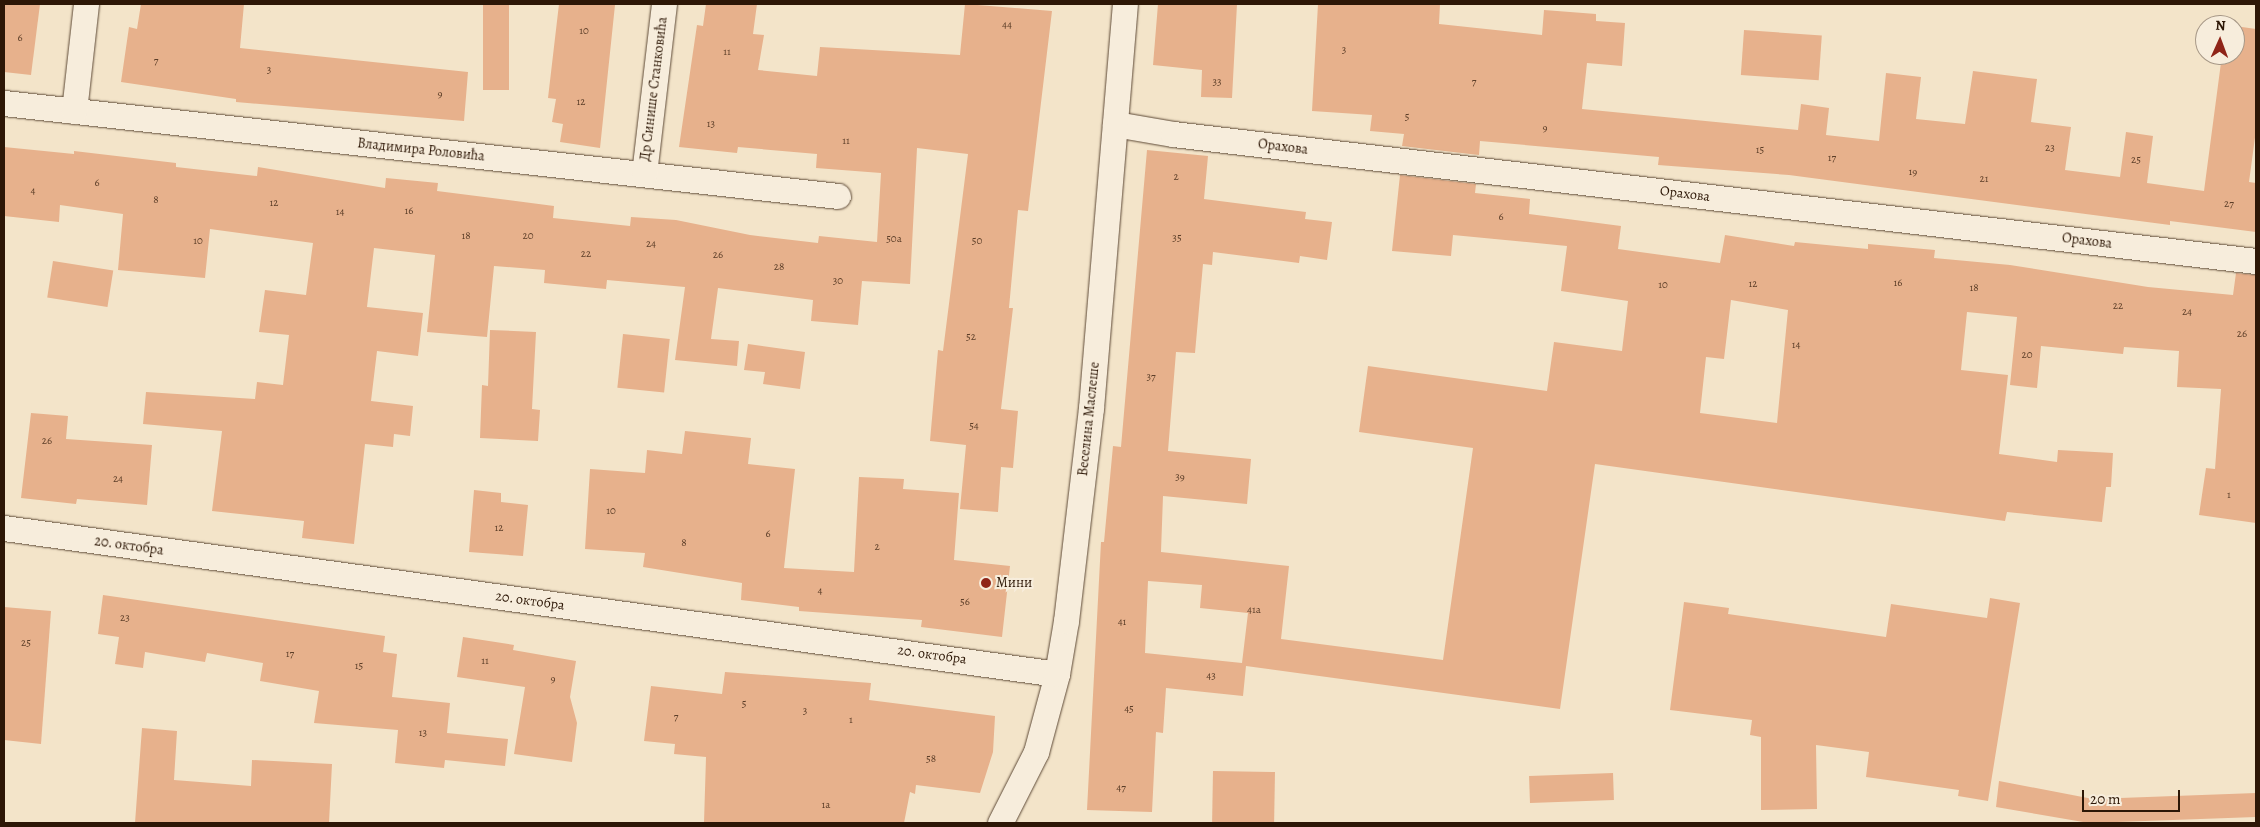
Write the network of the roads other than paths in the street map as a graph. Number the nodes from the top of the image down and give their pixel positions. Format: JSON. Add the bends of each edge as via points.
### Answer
{"nodes":[{"id":1,"x":86,"y":4,"type":"edge"},
{"id":2,"x":664,"y":4,"type":"edge"},
{"id":3,"x":1125,"y":4,"type":"edge"},
{"id":4,"x":4,"y":103,"type":"edge"},
{"id":5,"x":74,"y":111,"type":"junction"},
{"id":6,"x":1115,"y":124,"type":"junction"},
{"id":7,"x":644,"y":174,"type":"junction"},
{"id":8,"x":838,"y":196,"type":"dead end"},
{"id":9,"x":2256,"y":261,"type":"edge"},
{"id":10,"x":4,"y":528,"type":"edge"},
{"id":11,"x":1057,"y":674,"type":"junction"},
{"id":12,"x":1000,"y":823,"type":"edge"}],
"edges":[{"from":1,"to":5,"type":"street"},
{"from":2,"to":7,"type":"street","name":"Др Синише Станковића"},
{"from":3,"to":6,"type":"street","name":"Веселина Маслеше"},
{"from":4,"to":5,"type":"street","name":"Владимира Роловића"},
{"from":5,"to":7,"type":"street","name":"Владимира Роловића"},
{"from":6,"to":9,"type":"street","name":"Орахова","via":[[1182,135]]},
{"from":6,"to":11,"type":"street","name":"Веселина Маслеше","via":[[1091,408]]},
{"from":7,"to":8,"type":"street","name":"Владимира Роловића"},
{"from":10,"to":11,"type":"street","name":"20. октобра"},
{"from":11,"to":12,"type":"street","name":"Веселина Маслеше","via":[[1036,752]]}]}
